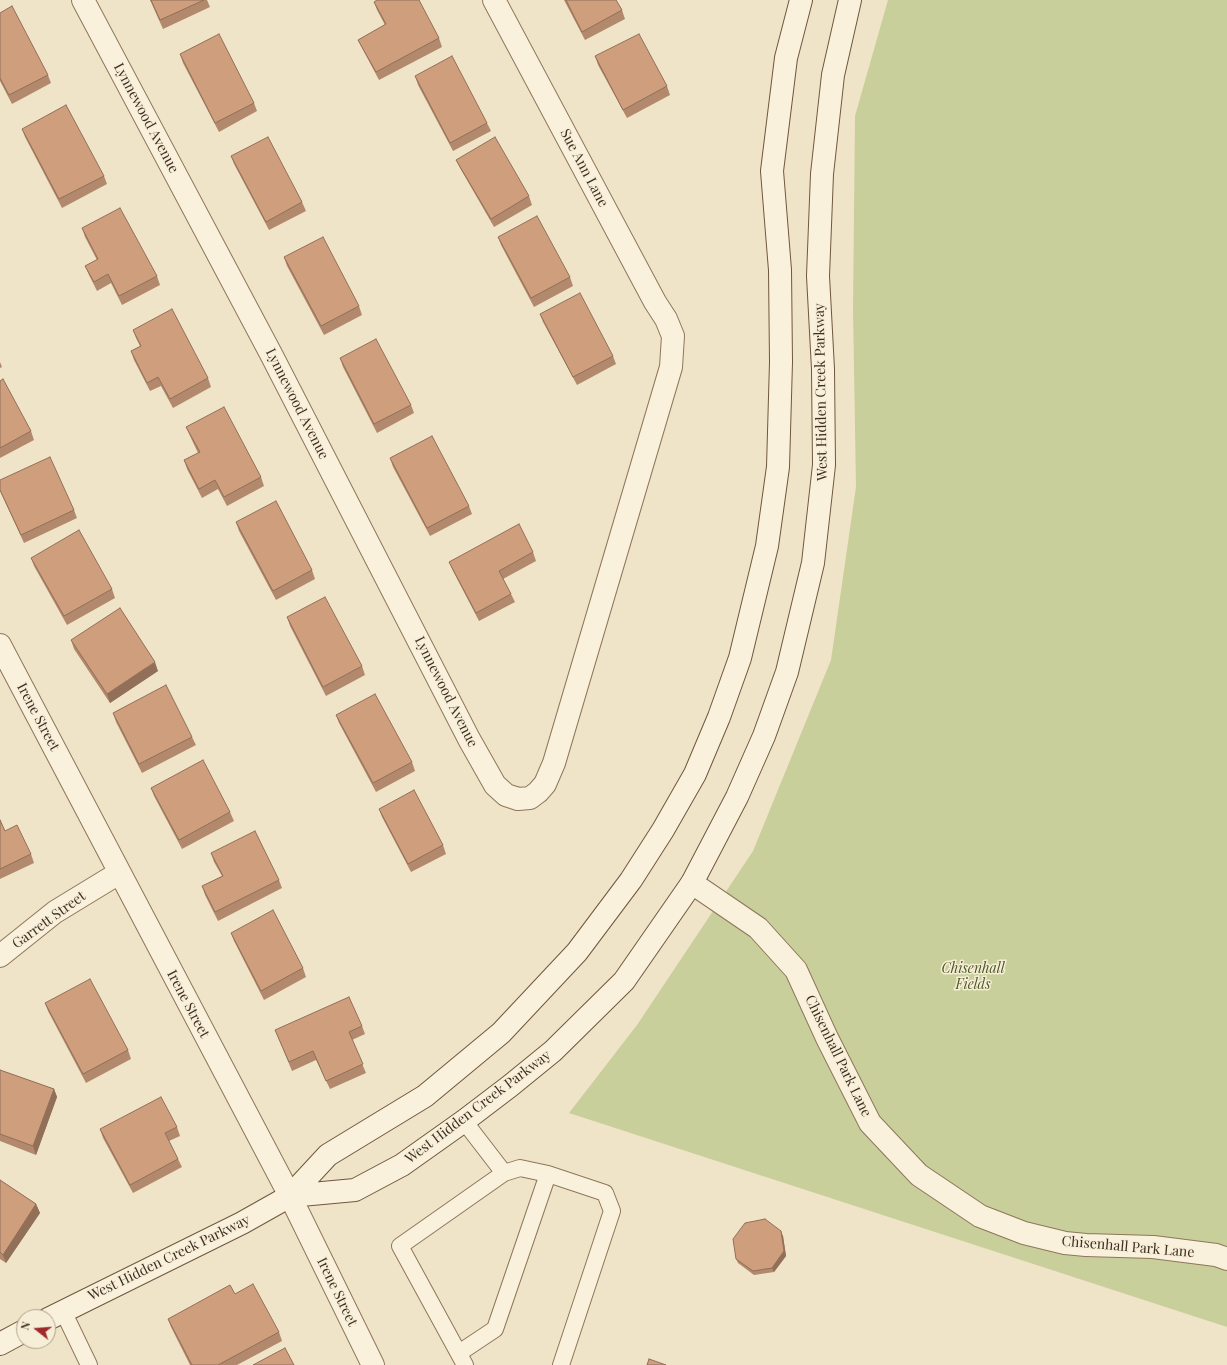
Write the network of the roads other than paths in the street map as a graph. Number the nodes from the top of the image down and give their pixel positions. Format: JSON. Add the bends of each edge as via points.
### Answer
{"nodes":[{"id":1,"x":83,"y":0,"type":"edge"},
{"id":2,"x":494,"y":0,"type":"edge"},
{"id":3,"x":801,"y":0,"type":"edge"},
{"id":4,"x":850,"y":0,"type":"edge"},
{"id":5,"x":673,"y":336,"type":"joint"},
{"id":6,"x":0,"y":645,"type":"edge"},
{"id":7,"x":119,"y":873,"type":"junction"},
{"id":8,"x":692,"y":883,"type":"junction"},
{"id":9,"x":0,"y":956,"type":"edge"},
{"id":10,"x":464,"y":1121,"type":"junction"},
{"id":11,"x":504,"y":1173,"type":"junction"},
{"id":12,"x":548,"y":1174,"type":"junction"},
{"id":13,"x":290,"y":1196,"type":"junction"},
{"id":14,"x":1227,"y":1259,"type":"edge"},
{"id":15,"x":56,"y":1315,"type":"edge"},
{"id":16,"x":16,"y":1335,"type":"edge"},
{"id":17,"x":0,"y":1344,"type":"edge"},
{"id":18,"x":462,"y":1359,"type":"edge"},
{"id":19,"x":89,"y":1365,"type":"edge"},
{"id":20,"x":373,"y":1365,"type":"edge"},
{"id":21,"x":561,"y":1365,"type":"edge"}],
"edges":[{"from":1,"to":5,"type":"street","name":"Lynnewood Avenue","via":[[495,785],[506,795],[518,799],[530,798],[545,784],[554,763],[671,367]]},
{"from":2,"to":5,"type":"street","name":"Sue Ann Lane"},
{"from":3,"to":13,"type":"street","name":"West Hidden Creek Parkway","via":[[786,58],[772,171],[780,270],[778,467],[765,553],[740,658],[719,717],[694,774],[663,830],[632,880],[577,952],[501,1033],[425,1096],[328,1155]]},
{"from":4,"to":8,"type":"street","name":"West Hidden Creek Parkway","via":[[833,75],[822,174],[818,276],[823,369],[824,465],[813,563],[787,672],[764,736],[737,797]]},
{"from":6,"to":7,"type":"street","name":"Irene Street"},
{"from":7,"to":9,"type":"street","name":"Garrett Street","via":[[54,912]]},
{"from":7,"to":13,"type":"street","name":"Irene Street"},
{"from":8,"to":10,"type":"street","name":"West Hidden Creek Parkway","via":[[624,981],[553,1051]]},
{"from":8,"to":14,"type":"street","name":"Chisenhall Park Lane","via":[[758,928],[796,970],[870,1123],[918,1175],[980,1216],[1024,1233],[1072,1244],[1153,1247]]},
{"from":10,"to":11,"type":"lane"},
{"from":10,"to":13,"type":"street","name":"West Hidden Creek Parkway","via":[[402,1165],[355,1190]]},
{"from":11,"to":12,"type":"lane","via":[[520,1168]]},
{"from":11,"to":18,"type":"lane","via":[[400,1246]]},
{"from":12,"to":18,"type":"lane","via":[[495,1329]]},
{"from":12,"to":21,"type":"lane","via":[[605,1193],[612,1211]]},
{"from":13,"to":15,"type":"street","name":"West Hidden Creek Parkway","via":[[242,1223]]},
{"from":13,"to":20,"type":"street","name":"Irene Street"},
{"from":15,"to":19,"type":"lane"},
{"from":16,"to":17,"type":"street"}]}
